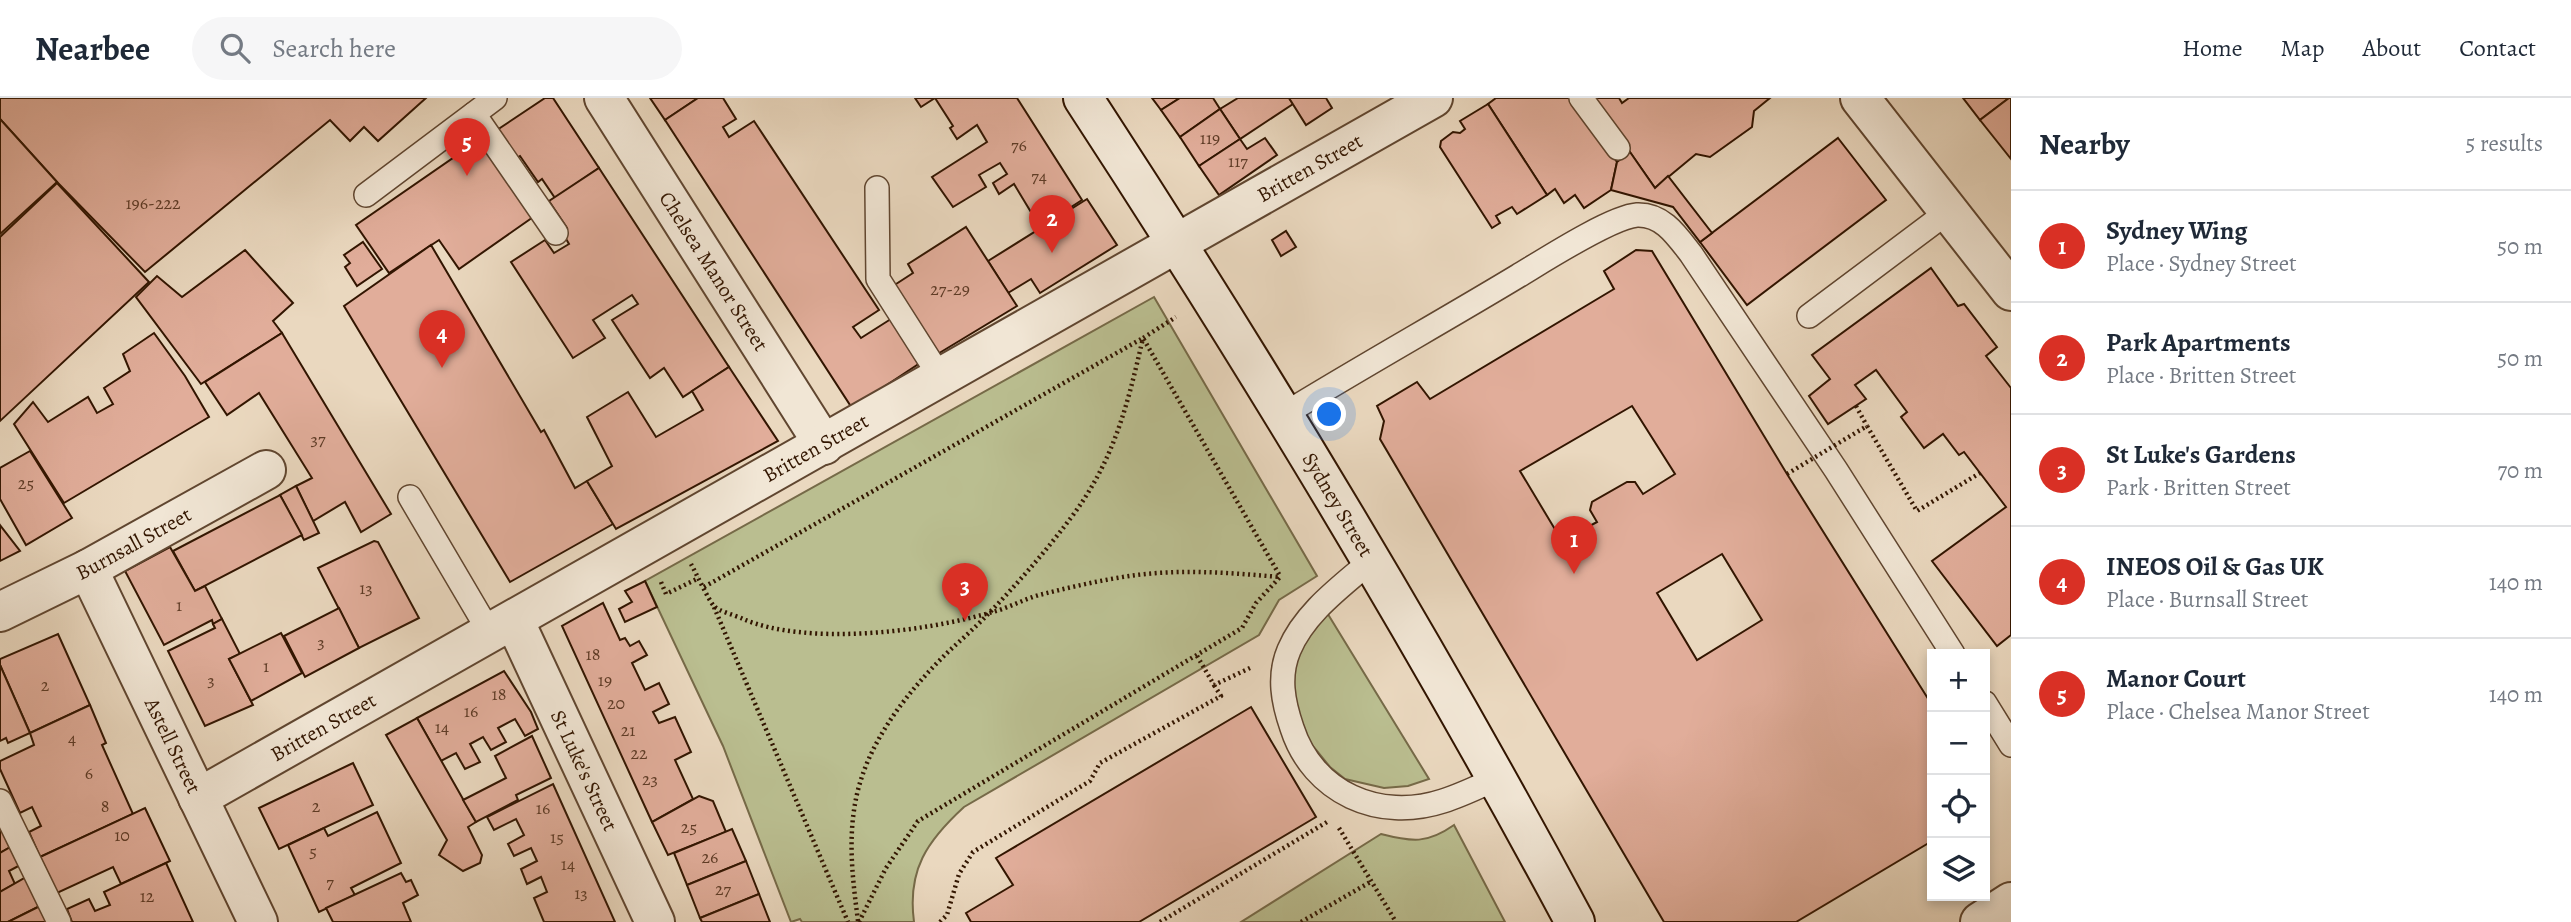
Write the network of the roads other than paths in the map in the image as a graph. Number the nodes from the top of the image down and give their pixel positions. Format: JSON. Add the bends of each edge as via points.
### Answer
{"nodes":[{"id":1,"x":495,"y":98,"type":"edge"},
{"id":2,"x":604,"y":98,"type":"edge"},
{"id":3,"x":1083,"y":98,"type":"edge"},
{"id":4,"x":1433,"y":98,"type":"edge"},
{"id":5,"x":1581,"y":98,"type":"edge"},
{"id":6,"x":1860,"y":98,"type":"edge"},
{"id":7,"x":474,"y":114,"type":"junction"},
{"id":8,"x":1618,"y":148,"type":"dead end"},
{"id":9,"x":877,"y":188,"type":"dead end"},
{"id":10,"x":366,"y":195,"type":"dead end"},
{"id":11,"x":1949,"y":211,"type":"junction"},
{"id":12,"x":556,"y":233,"type":"dead end"},
{"id":13,"x":1178,"y":244,"type":"junction"},
{"id":14,"x":2011,"y":291,"type":"edge"},
{"id":15,"x":1809,"y":316,"type":"dead end"},
{"id":16,"x":942,"y":378,"type":"junction"},
{"id":17,"x":1283,"y":415,"type":"junction"},
{"id":18,"x":824,"y":445,"type":"junction"},
{"id":19,"x":266,"y":470,"type":"dead end"},
{"id":20,"x":410,"y":497,"type":"dead end"},
{"id":21,"x":1372,"y":560,"type":"junction"},
{"id":22,"x":88,"y":569,"type":"junction"},
{"id":23,"x":0,"y":612,"type":"edge"},
{"id":24,"x":502,"y":626,"type":"junction"},
{"id":25,"x":1950,"y":649,"type":"edge"},
{"id":26,"x":1990,"y":712,"type":"edge"},
{"id":27,"x":2011,"y":745,"type":"edge"},
{"id":28,"x":1498,"y":778,"type":"junction"},
{"id":29,"x":198,"y":798,"type":"junction"},
{"id":30,"x":0,"y":801,"type":"edge"},
{"id":31,"x":2011,"y":902,"type":"edge"},
{"id":32,"x":60,"y":922,"type":"edge"},
{"id":33,"x":258,"y":922,"type":"edge"},
{"id":34,"x":655,"y":922,"type":"edge"},
{"id":35,"x":1574,"y":922,"type":"edge"},
{"id":36,"x":1980,"y":922,"type":"edge"}],
"edges":[{"from":1,"to":7,"type":"lane"},
{"from":2,"to":18,"type":"street","name":"Chelsea Manor Street"},
{"from":3,"to":13,"type":"street","name":"Sydney Street"},
{"from":4,"to":13,"type":"street","name":"Britten Street"},
{"from":5,"to":8,"type":"lane"},
{"from":6,"to":11,"type":"street"},
{"from":7,"to":10,"type":"lane"},
{"from":7,"to":12,"type":"lane"},
{"from":9,"to":16,"type":"lane","via":[[878,279]]},
{"from":11,"to":14,"type":"street"},
{"from":11,"to":15,"type":"lane"},
{"from":13,"to":16,"type":"street","name":"Britten Street"},
{"from":13,"to":17,"type":"street","name":"Sydney Street"},
{"from":16,"to":18,"type":"street","name":"Britten Street"},
{"from":17,"to":21,"type":"street","name":"Sydney Street"},
{"from":17,"to":25,"type":"lane","via":[[1618,220],[1637,215],[1656,218],[1673,230],[1690,254]]},
{"from":18,"to":24,"type":"street","name":"Britten Street"},
{"from":19,"to":22,"type":"street","name":"Burnsall Street"},
{"from":20,"to":24,"type":"lane"},
{"from":21,"to":28,"type":"street","name":"Sydney Street"},
{"from":21,"to":28,"type":"lane","via":[[1317,610],[1290,649],[1282,672],[1283,694],[1295,738],[1330,785],[1350,797],[1382,806],[1441,801]]},
{"from":22,"to":23,"type":"street","name":"Burnsall Street"},
{"from":22,"to":29,"type":"street","name":"Astell Street"},
{"from":24,"to":29,"type":"street","name":"Britten Street"},
{"from":24,"to":34,"type":"street","name":"St Luke's Street"},
{"from":26,"to":27,"type":"lane"},
{"from":28,"to":35,"type":"street","name":"Sydney Street"},
{"from":29,"to":33,"type":"street","name":"Astell Street"},
{"from":30,"to":32,"type":"lane"},
{"from":31,"to":36,"type":"street"}]}
